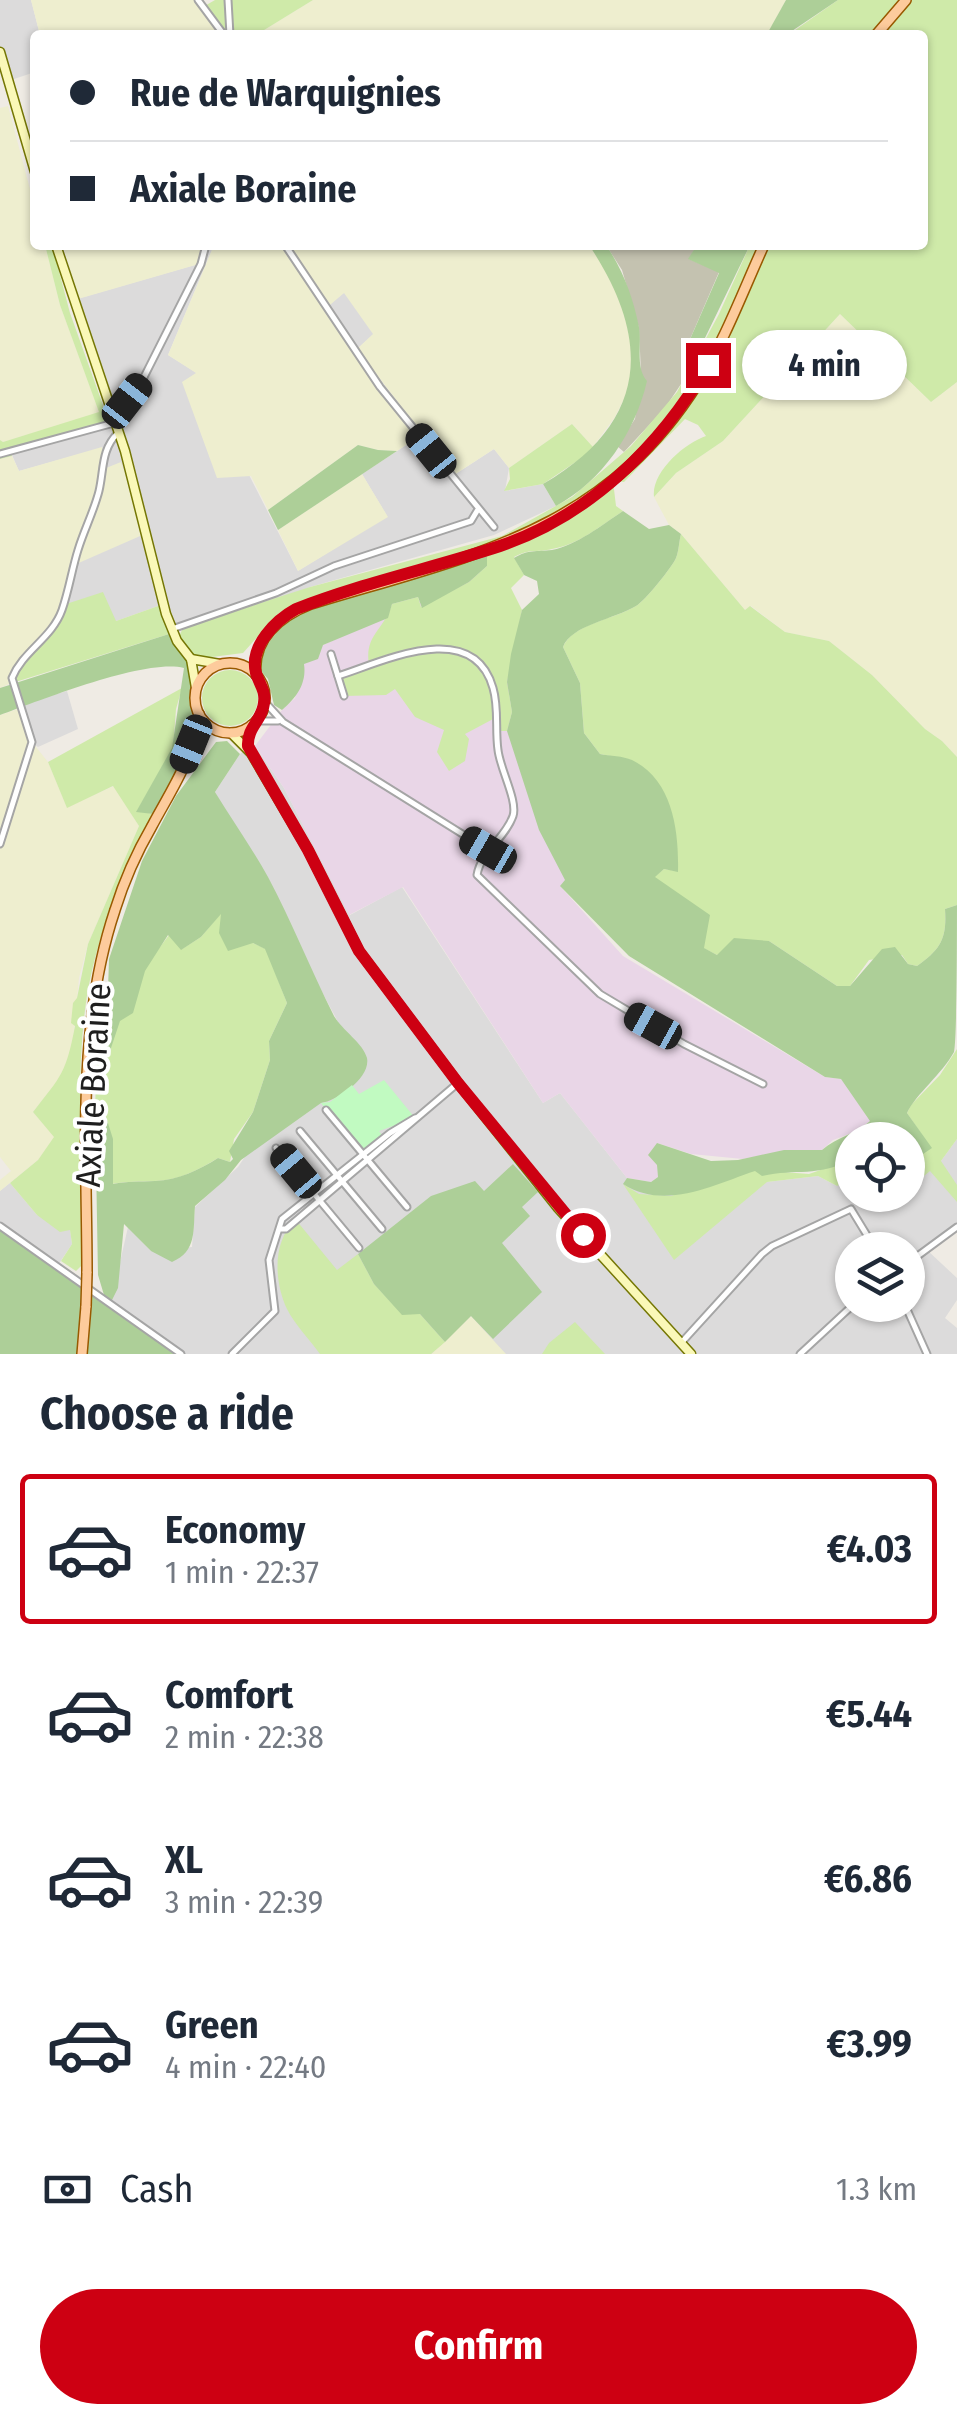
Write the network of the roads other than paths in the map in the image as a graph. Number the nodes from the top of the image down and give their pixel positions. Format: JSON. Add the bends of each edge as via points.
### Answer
{"nodes":[{"id":1,"x":198,"y":0,"type":"edge"},
{"id":2,"x":228,"y":0,"type":"edge"},
{"id":3,"x":906,"y":0,"type":"edge"},
{"id":4,"x":223,"y":30,"type":"edge"},
{"id":5,"x":227,"y":30,"type":"edge"},
{"id":6,"x":880,"y":30,"type":"edge"},
{"id":7,"x":0,"y":52,"type":"edge"},
{"id":8,"x":30,"y":155,"type":"edge"},
{"id":9,"x":58,"y":250,"type":"edge"},
{"id":10,"x":205,"y":250,"type":"edge"},
{"id":11,"x":288,"y":250,"type":"edge"},
{"id":12,"x":762,"y":250,"type":"edge"},
{"id":13,"x":113,"y":420,"type":"junction"},
{"id":14,"x":118,"y":434,"type":"junction"},
{"id":15,"x":0,"y":454,"type":"edge"},
{"id":16,"x":477,"y":508,"type":"junction"},
{"id":17,"x":494,"y":527,"type":"dead end"},
{"id":18,"x":172,"y":629,"type":"junction"},
{"id":19,"x":259,"y":646,"type":"junction"},
{"id":20,"x":331,"y":654,"type":"dead end"},
{"id":21,"x":191,"y":658,"type":"junction"},
{"id":22,"x":220,"y":664,"type":"junction"},
{"id":23,"x":236,"y":664,"type":"junction"},
{"id":24,"x":256,"y":675,"type":"junction"},
{"id":25,"x":338,"y":676,"type":"junction"},
{"id":26,"x":196,"y":688,"type":"junction"},
{"id":27,"x":344,"y":696,"type":"dead end"},
{"id":28,"x":264,"y":701,"type":"junction"},
{"id":29,"x":198,"y":714,"type":"junction"},
{"id":30,"x":283,"y":722,"type":"junction"},
{"id":31,"x":254,"y":723,"type":"junction"},
{"id":32,"x":215,"y":730,"type":"junction"},
{"id":33,"x":231,"y":733,"type":"junction"},
{"id":34,"x":191,"y":744,"type":"junction"},
{"id":35,"x":251,"y":753,"type":"junction"},
{"id":36,"x":0,"y":844,"type":"edge"},
{"id":37,"x":488,"y":850,"type":"junction"},
{"id":38,"x":458,"y":1083,"type":"junction"},
{"id":39,"x":763,"y":1084,"type":"dead end"},
{"id":40,"x":326,"y":1110,"type":"dead end"},
{"id":41,"x":300,"y":1131,"type":"dead end"},
{"id":42,"x":276,"y":1148,"type":"dead end"},
{"id":43,"x":366,"y":1158,"type":"junction"},
{"id":44,"x":340,"y":1179,"type":"junction"},
{"id":45,"x":318,"y":1198,"type":"junction"},
{"id":46,"x":407,"y":1207,"type":"dead end"},
{"id":47,"x":283,"y":1218,"type":"junction"},
{"id":48,"x":292,"y":1223,"type":"junction"},
{"id":49,"x":0,"y":1226,"type":"edge"},
{"id":50,"x":957,"y":1227,"type":"edge"},
{"id":51,"x":281,"y":1229,"type":"junction"},
{"id":52,"x":382,"y":1229,"type":"dead end"},
{"id":53,"x":865,"y":1232,"type":"edge"},
{"id":54,"x":360,"y":1248,"type":"dead end"},
{"id":55,"x":925,"y":1251,"type":"edge"},
{"id":56,"x":835,"y":1322,"type":"edge"},
{"id":57,"x":913,"y":1322,"type":"edge"},
{"id":58,"x":681,"y":1343,"type":"junction"},
{"id":59,"x":82,"y":1354,"type":"edge"},
{"id":60,"x":182,"y":1354,"type":"edge"},
{"id":61,"x":232,"y":1354,"type":"edge"},
{"id":62,"x":690,"y":1354,"type":"edge"},
{"id":63,"x":800,"y":1354,"type":"edge"},
{"id":64,"x":928,"y":1354,"type":"edge"}],
"edges":[{"from":1,"to":4,"type":"street"},
{"from":2,"to":5,"type":"street"},
{"from":3,"to":6,"type":"main road"},
{"from":7,"to":8,"type":"street"},
{"from":9,"to":13,"type":"street"},
{"from":10,"to":13,"type":"street","via":[[141,383]]},
{"from":11,"to":16,"type":"street","via":[[380,388]]},
{"from":12,"to":19,"type":"main road","via":[[691,394],[648,447],[593,496],[504,545],[296,609]]},
{"from":13,"to":14,"type":"street"},
{"from":13,"to":15,"type":"street"},
{"from":14,"to":18,"type":"street"},
{"from":14,"to":36,"type":"street","via":[[103,463],[62,610],[12,678],[32,742]]},
{"from":16,"to":17,"type":"street"},
{"from":16,"to":18,"type":"street","via":[[470,521]]},
{"from":18,"to":21,"type":"street"},
{"from":19,"to":23,"type":"main road"},
{"from":19,"to":24,"type":"main road"},
{"from":20,"to":25,"type":"street"},
{"from":21,"to":22,"type":"street"},
{"from":21,"to":26,"type":"street"},
{"from":22,"to":23,"type":"main road"},
{"from":22,"to":26,"type":"main road"},
{"from":23,"to":24,"type":"main road"},
{"from":24,"to":28,"type":"main road"},
{"from":25,"to":27,"type":"street"},
{"from":25,"to":37,"type":"street","via":[[428,648],[454,650],[486,672],[496,700],[501,772],[514,803],[514,815]]},
{"from":26,"to":29,"type":"main road"},
{"from":28,"to":30,"type":"street"},
{"from":28,"to":31,"type":"main road"},
{"from":29,"to":32,"type":"main road"},
{"from":29,"to":34,"type":"main road","name":"Axiale Boraine"},
{"from":30,"to":31,"type":"street"},
{"from":30,"to":37,"type":"street"},
{"from":31,"to":33,"type":"main road"},
{"from":31,"to":35,"type":"street"},
{"from":32,"to":33,"type":"main road"},
{"from":32,"to":34,"type":"main road"},
{"from":33,"to":35,"type":"street"},
{"from":34,"to":59,"type":"main road","name":"Axiale Boraine","bridge":true,"via":[[124,885],[96,982],[88,1052]]},
{"from":35,"to":38,"type":"street","via":[[359,951]]},
{"from":37,"to":39,"type":"street","via":[[478,870],[483,884],[600,994]]},
{"from":38,"to":43,"type":"street"},
{"from":38,"to":58,"type":"street","via":[[558,1208]]},
{"from":40,"to":43,"type":"street"},
{"from":41,"to":44,"type":"street"},
{"from":42,"to":45,"type":"street"},
{"from":43,"to":44,"type":"street"},
{"from":43,"to":46,"type":"street"},
{"from":44,"to":45,"type":"street"},
{"from":44,"to":52,"type":"street"},
{"from":45,"to":47,"type":"street"},
{"from":45,"to":48,"type":"street"},
{"from":45,"to":54,"type":"street"},
{"from":47,"to":48,"type":"street"},
{"from":47,"to":51,"type":"street"},
{"from":48,"to":51,"type":"street"},
{"from":49,"to":60,"type":"street"},
{"from":50,"to":55,"type":"street"},
{"from":51,"to":61,"type":"street","via":[[269,1260],[275,1311]]},
{"from":53,"to":58,"type":"street","via":[[852,1210],[772,1246]]},
{"from":56,"to":63,"type":"street"},
{"from":57,"to":64,"type":"street"},
{"from":58,"to":62,"type":"street"}]}
